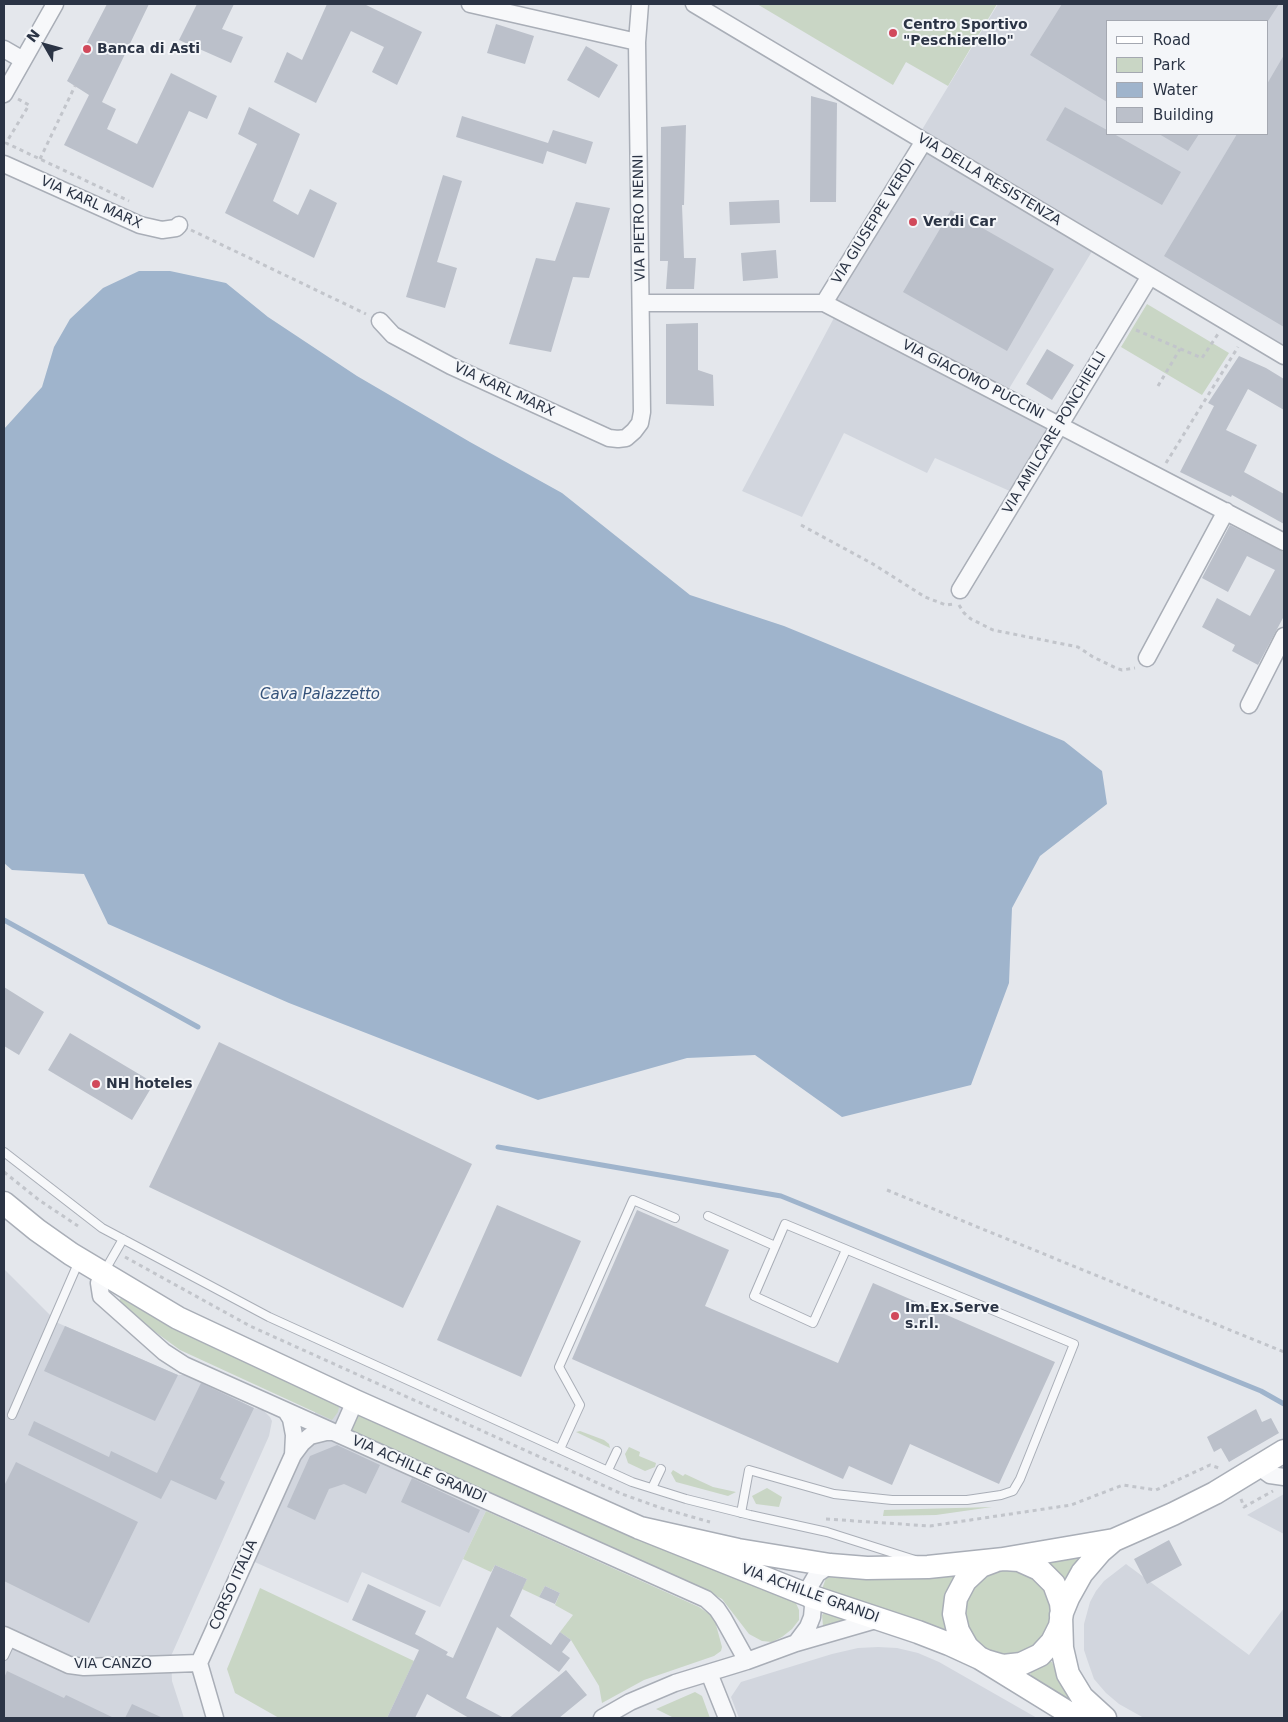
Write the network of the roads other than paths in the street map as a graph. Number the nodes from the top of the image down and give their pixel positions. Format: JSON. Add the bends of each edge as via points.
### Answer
{"nodes":[{"id":1,"x":55,"y":4,"type":"edge"},
{"id":2,"x":470,"y":4,"type":"edge"},
{"id":3,"x":640,"y":4,"type":"edge"},
{"id":4,"x":694,"y":4,"type":"edge"},
{"id":5,"x":637,"y":42,"type":"junction"},
{"id":6,"x":4,"y":49,"type":"edge"},
{"id":7,"x":23,"y":60,"type":"junction"},
{"id":8,"x":4,"y":94,"type":"edge"},
{"id":9,"x":924,"y":141,"type":"junction"},
{"id":10,"x":4,"y":164,"type":"edge"},
{"id":11,"x":179,"y":224,"type":"dead end"},
{"id":12,"x":1150,"y":276,"type":"junction"},
{"id":13,"x":642,"y":303,"type":"junction"},
{"id":14,"x":824,"y":303,"type":"junction"},
{"id":15,"x":380,"y":321,"type":"dead end"},
{"id":16,"x":1284,"y":356,"type":"edge"},
{"id":17,"x":1060,"y":426,"type":"junction"},
{"id":18,"x":634,"y":431,"type":"joint"},
{"id":19,"x":1226,"y":511,"type":"junction"},
{"id":20,"x":1284,"y":542,"type":"edge"},
{"id":21,"x":960,"y":590,"type":"dead end"},
{"id":22,"x":1284,"y":636,"type":"edge"},
{"id":23,"x":1147,"y":658,"type":"road end"},
{"id":24,"x":1249,"y":705,"type":"dead end"},
{"id":25,"x":4,"y":1152,"type":"edge"},
{"id":26,"x":4,"y":1203,"type":"edge"},
{"id":27,"x":708,"y":1216,"type":"dead end"},
{"id":28,"x":675,"y":1218,"type":"dead end"},
{"id":29,"x":122,"y":1239,"type":"junction"},
{"id":30,"x":775,"y":1246,"type":"junction"},
{"id":31,"x":846,"y":1250,"type":"junction"},
{"id":32,"x":80,"y":1259,"type":"junction"},
{"id":33,"x":104,"y":1274,"type":"junction"},
{"id":34,"x":355,"y":1401,"type":"junction"},
{"id":35,"x":286,"y":1411,"type":"junction"},
{"id":36,"x":12,"y":1415,"type":"dead end"},
{"id":37,"x":337,"y":1434,"type":"junction"},
{"id":38,"x":560,"y":1449,"type":"junction"},
{"id":39,"x":617,"y":1451,"type":"dead end"},
{"id":40,"x":1284,"y":1452,"type":"edge"},
{"id":41,"x":293,"y":1455,"type":"junction"},
{"id":42,"x":1259,"y":1467,"type":"junction"},
{"id":43,"x":608,"y":1470,"type":"junction"},
{"id":44,"x":661,"y":1470,"type":"dead end"},
{"id":45,"x":1280,"y":1483,"type":"edge"},
{"id":46,"x":652,"y":1488,"type":"junction"},
{"id":47,"x":741,"y":1513,"type":"junction"},
{"id":48,"x":640,"y":1528,"type":"junction"},
{"id":49,"x":1114,"y":1540,"type":"junction"},
{"id":50,"x":1000,"y":1559,"type":"junction"},
{"id":51,"x":830,"y":1565,"type":"junction"},
{"id":52,"x":928,"y":1567,"type":"junction"},
{"id":53,"x":810,"y":1596,"type":"junction"},
{"id":54,"x":1061,"y":1615,"type":"junction"},
{"id":55,"x":879,"y":1619,"type":"junction"},
{"id":56,"x":8,"y":1637,"type":"edge"},
{"id":57,"x":796,"y":1643,"type":"junction"},
{"id":58,"x":4,"y":1656,"type":"edge"},
{"id":59,"x":981,"y":1659,"type":"junction"},
{"id":60,"x":747,"y":1662,"type":"junction"},
{"id":61,"x":199,"y":1663,"type":"junction"},
{"id":62,"x":709,"y":1673,"type":"junction"},
{"id":63,"x":215,"y":1718,"type":"edge"},
{"id":64,"x":602,"y":1718,"type":"edge"},
{"id":65,"x":727,"y":1718,"type":"edge"},
{"id":66,"x":1077,"y":1718,"type":"edge"},
{"id":67,"x":1105,"y":1718,"type":"edge"}],
"edges":[{"from":1,"to":7,"type":"street"},
{"from":2,"to":5,"type":"street"},
{"from":3,"to":5,"type":"street","name":"VIA PIETRO NENNI"},
{"from":4,"to":9,"type":"street","name":"VIA DELLA RESISTENZA"},
{"from":5,"to":13,"type":"street","name":"VIA PIETRO NENNI"},
{"from":6,"to":7,"type":"street"},
{"from":7,"to":8,"type":"street"},
{"from":9,"to":12,"type":"street","name":"VIA DELLA RESISTENZA"},
{"from":9,"to":14,"type":"street","name":"VIA GIUSEPPE VERDI"},
{"from":10,"to":11,"type":"street","name":"VIA KARL MARX","via":[[140,225],[162,230],[176,228]]},
{"from":12,"to":16,"type":"street","name":"VIA DELLA RESISTENZA"},
{"from":12,"to":17,"type":"street","name":"VIA AMILCARE PONCHIELLI"},
{"from":13,"to":14,"type":"street","name":"VIA GIACOMO PUCCINI"},
{"from":13,"to":18,"type":"street","name":"VIA PIETRO NENNI","via":[[642,412]]},
{"from":14,"to":17,"type":"street","name":"VIA GIACOMO PUCCINI"},
{"from":15,"to":18,"type":"street","name":"VIA KARL MARX","via":[[393,335],[451,366],[609,438],[626,438]]},
{"from":17,"to":19,"type":"street","name":"VIA GIACOMO PUCCINI"},
{"from":17,"to":21,"type":"street","name":"VIA AMILCARE PONCHIELLI"},
{"from":19,"to":20,"type":"street","name":"VIA GIACOMO PUCCINI"},
{"from":19,"to":23,"type":"street"},
{"from":22,"to":24,"type":"street"},
{"from":25,"to":29,"type":"lane","via":[[102,1228]]},
{"from":26,"to":32,"type":"main road","name":"VIA ACHILLE GRANDI"},
{"from":27,"to":30,"type":"lane"},
{"from":28,"to":38,"type":"lane","via":[[634,1200],[559,1367],[580,1405]]},
{"from":29,"to":33,"type":"lane"},
{"from":29,"to":38,"type":"lane","via":[[269,1317]]},
{"from":30,"to":31,"type":"lane","via":[[785,1224]]},
{"from":30,"to":31,"type":"lane","via":[[754,1296],[813,1323]]},
{"from":31,"to":47,"type":"lane","via":[[1074,1344],[1028,1461],[1013,1491],[967,1500],[892,1500],[834,1494],[749,1470]]},
{"from":32,"to":33,"type":"main road","name":"VIA ACHILLE GRANDI"},
{"from":32,"to":36,"type":"lane"},
{"from":33,"to":34,"type":"main road","name":"VIA ACHILLE GRANDI","via":[[178,1318]]},
{"from":33,"to":35,"type":"street","name":"VIA ACHILLE GRANDI","via":[[99,1283],[101,1296],[164,1352],[184,1365]]},
{"from":34,"to":37,"type":"street"},
{"from":34,"to":48,"type":"main road","name":"VIA ACHILLE GRANDI"},
{"from":35,"to":37,"type":"street","name":"VIA ACHILLE GRANDI"},
{"from":35,"to":41,"type":"street","name":"CORSO ITALIA","via":[[294,1435]]},
{"from":37,"to":41,"type":"street","name":"CORSO ITALIA","via":[[326,1432],[310,1436]]},
{"from":37,"to":60,"type":"street","name":"VIA ACHILLE GRANDI","via":[[706,1599],[724,1618]]},
{"from":38,"to":43,"type":"lane"},
{"from":39,"to":43,"type":"lane"},
{"from":40,"to":42,"type":"main road"},
{"from":41,"to":61,"type":"street","name":"CORSO ITALIA"},
{"from":42,"to":45,"type":"street"},
{"from":42,"to":49,"type":"main road","via":[[1173,1514]]},
{"from":43,"to":46,"type":"lane"},
{"from":44,"to":46,"type":"lane"},
{"from":46,"to":47,"type":"lane"},
{"from":47,"to":52,"type":"lane","via":[[827,1532],[910,1557]]},
{"from":48,"to":51,"type":"main road","name":"VIA ACHILLE GRANDI","via":[[738,1550]]},
{"from":48,"to":53,"type":"main road","name":"VIA ACHILLE GRANDI"},
{"from":49,"to":50,"type":"main road"},
{"from":49,"to":54,"type":"main road","via":[[1082,1573]]},
{"from":50,"to":52,"type":"main road","name":"VIA ACHILLE GRANDI"},
{"from":50,"to":54,"type":"main road","name":"VIA ACHILLE GRANDI","via":[[1024,1561],[1043,1572],[1058,1592]]},
{"from":50,"to":59,"type":"main road","name":"VIA ACHILLE GRANDI","via":[[981,1566],[968,1577],[955,1605],[955,1622],[960,1637]]},
{"from":51,"to":52,"type":"main road","name":"VIA ACHILLE GRANDI"},
{"from":51,"to":53,"type":"street","via":[[813,1580]]},
{"from":53,"to":55,"type":"main road","name":"VIA ACHILLE GRANDI"},
{"from":53,"to":57,"type":"street","via":[[813,1606],[811,1622]]},
{"from":54,"to":59,"type":"main road","name":"VIA ACHILLE GRANDI","via":[[1059,1629],[1052,1642],[1034,1659],[1005,1666]]},
{"from":54,"to":67,"type":"main road","via":[[1062,1648],[1068,1674],[1082,1697]]},
{"from":55,"to":57,"type":"street"},
{"from":55,"to":59,"type":"main road","name":"VIA ACHILLE GRANDI","via":[[937,1638]]},
{"from":56,"to":58,"type":"lane"},
{"from":56,"to":61,"type":"street","name":"VIA CANZO","via":[[69,1665]]},
{"from":57,"to":60,"type":"street"},
{"from":59,"to":66,"type":"main road"},
{"from":60,"to":62,"type":"street"},
{"from":61,"to":63,"type":"street"},
{"from":62,"to":64,"type":"street","via":[[645,1695]]},
{"from":62,"to":65,"type":"street"}]}
